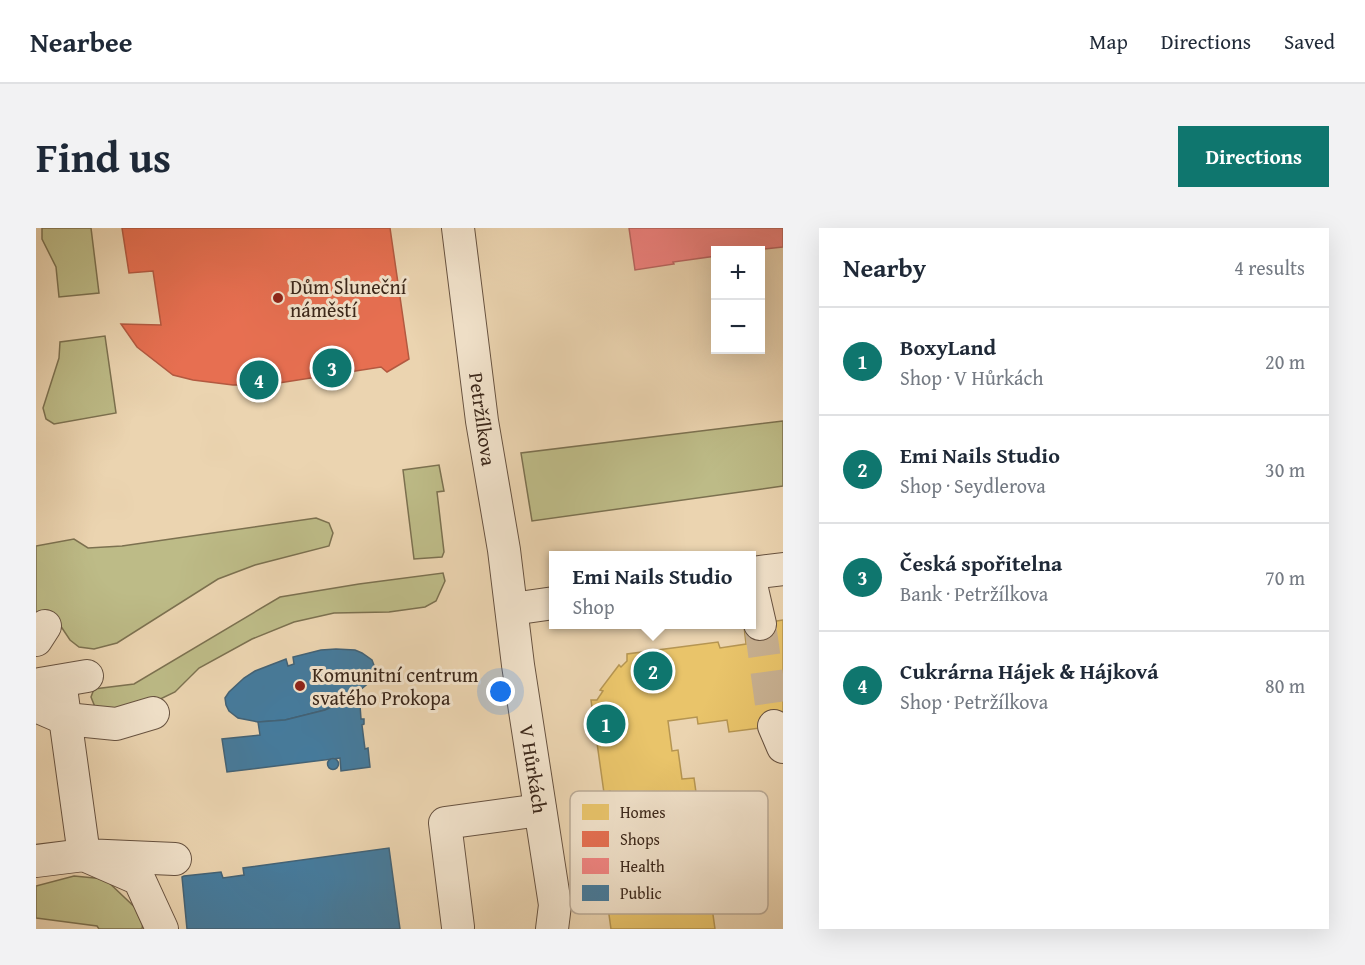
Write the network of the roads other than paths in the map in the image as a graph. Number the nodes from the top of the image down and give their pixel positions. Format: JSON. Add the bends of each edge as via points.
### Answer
{"nodes":[{"id":1,"x":458,"y":228,"type":"edge"},
{"id":2,"x":783,"y":569,"type":"edge"},
{"id":3,"x":756,"y":572,"type":"edge"},
{"id":4,"x":549,"y":604,"type":"edge"},
{"id":5,"x":756,"y":606,"type":"edge"},
{"id":6,"x":512,"y":609,"type":"junction"},
{"id":7,"x":760,"y":624,"type":"tunnel mouth"},
{"id":8,"x":61,"y":680,"type":"edge"},
{"id":9,"x":36,"y":706,"type":"edge"},
{"id":10,"x":153,"y":713,"type":"dead end"},
{"id":11,"x":66,"y":719,"type":"junction"},
{"id":12,"x":540,"y":810,"type":"junction"},
{"id":13,"x":84,"y":855,"type":"junction"},
{"id":14,"x":175,"y":859,"type":"dead end"},
{"id":15,"x":36,"y":861,"type":"edge"},
{"id":16,"x":458,"y":927,"type":"dead end"},
{"id":17,"x":162,"y":929,"type":"edge"},
{"id":18,"x":552,"y":929,"type":"edge"}],
"edges":[{"from":1,"to":6,"type":"street","name":"Petržílkova","via":[[482,422]]},
{"from":2,"to":3,"type":"street"},
{"from":4,"to":6,"type":"street"},
{"from":5,"to":7,"type":"street"},
{"from":6,"to":12,"type":"street","name":"V Hůrkách"},
{"from":8,"to":11,"type":"street"},
{"from":9,"to":11,"type":"street"},
{"from":10,"to":11,"type":"street","via":[[116,724]]},
{"from":11,"to":13,"type":"street"},
{"from":12,"to":16,"type":"street","via":[[445,823]]},
{"from":12,"to":18,"type":"street","name":"V Hůrkách","via":[[555,905]]},
{"from":13,"to":14,"type":"street"},
{"from":13,"to":15,"type":"street"},
{"from":13,"to":17,"type":"street","via":[[139,879]]}]}
